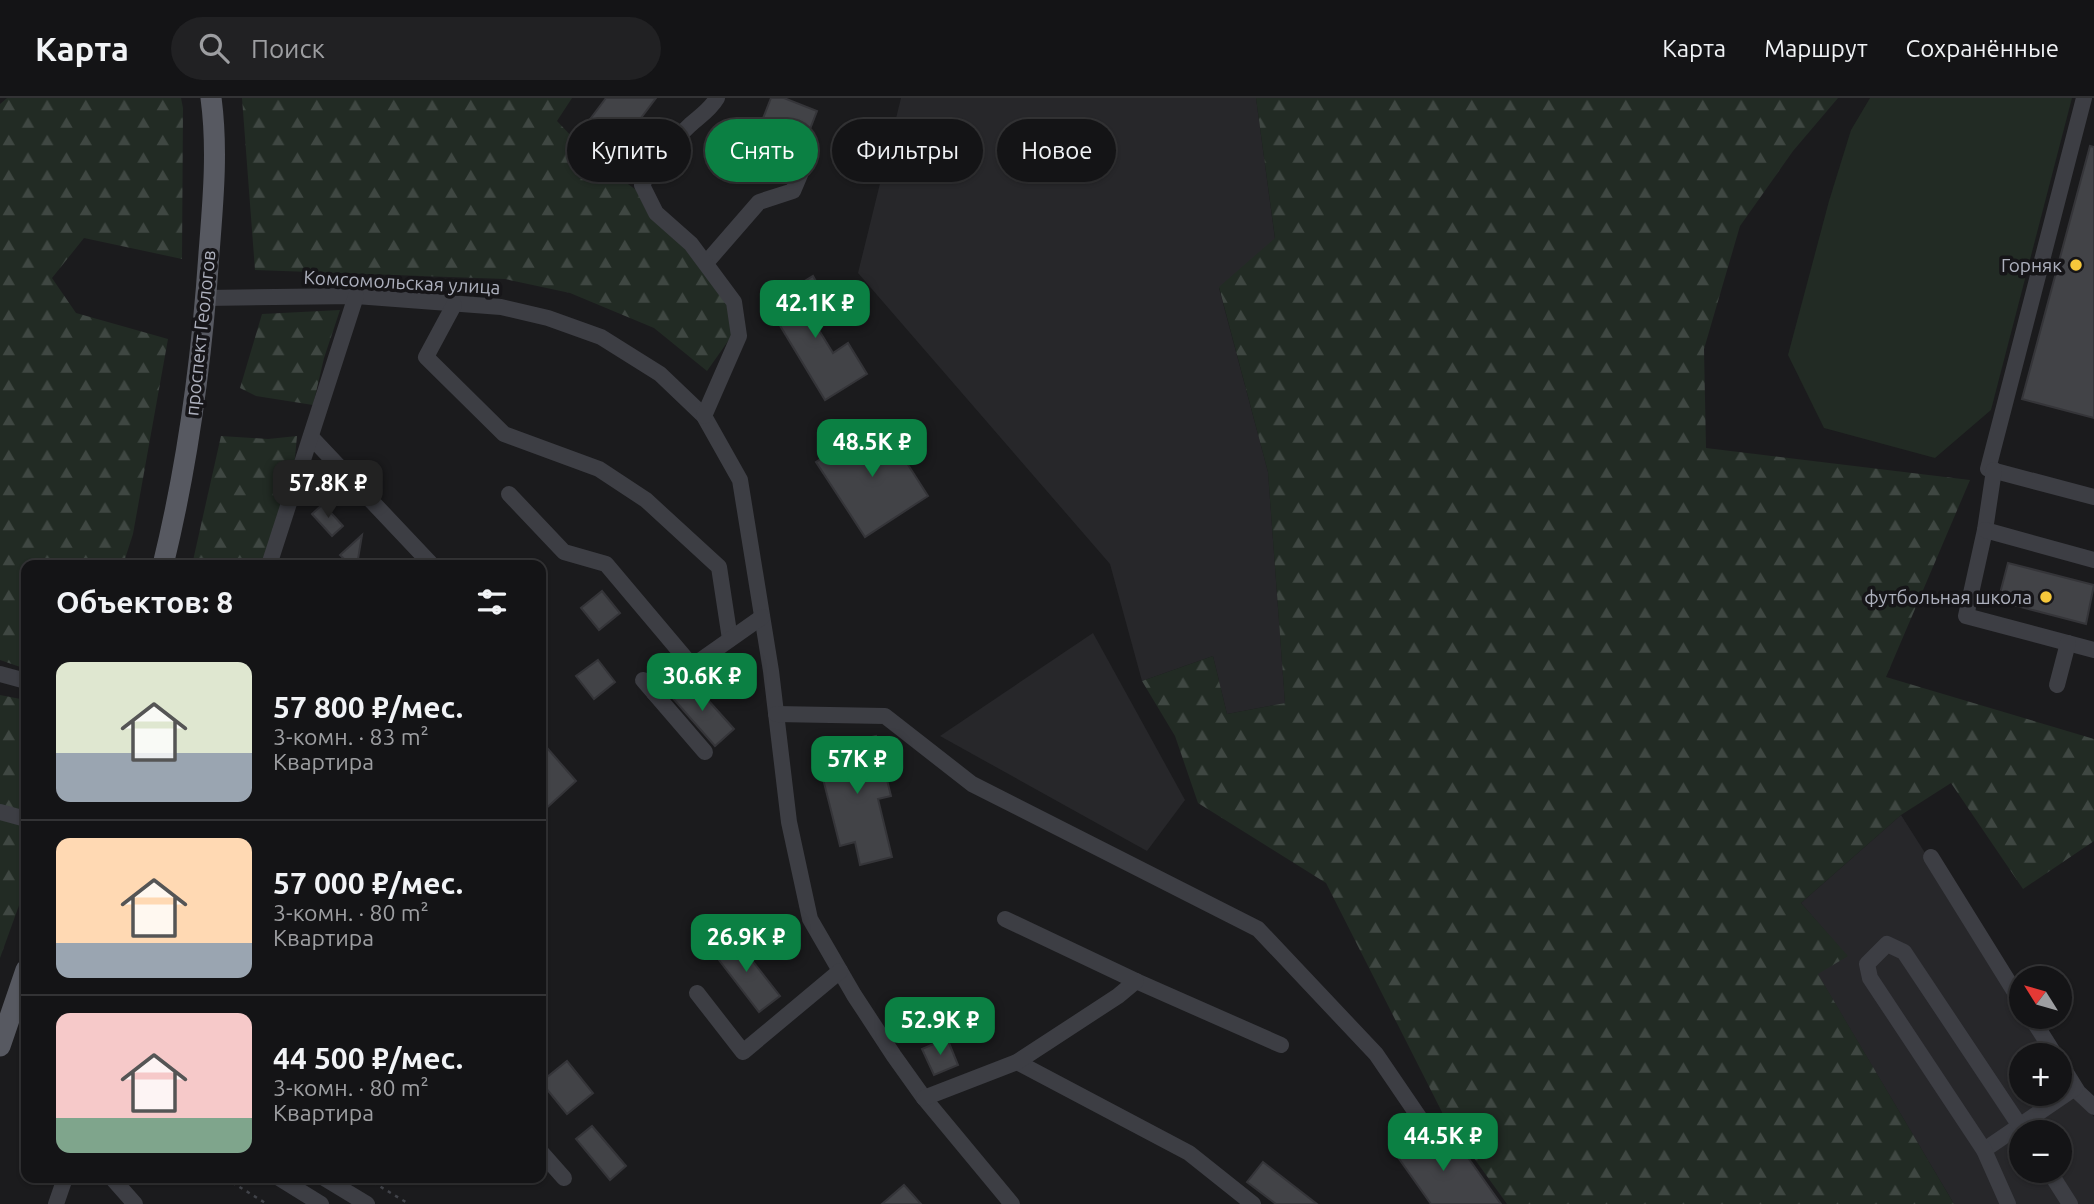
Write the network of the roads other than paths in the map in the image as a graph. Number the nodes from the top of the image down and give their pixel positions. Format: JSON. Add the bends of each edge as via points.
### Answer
{"nodes":[{"id":1,"x":211,"y":98,"type":"edge"},
{"id":2,"x":717,"y":98,"type":"edge"},
{"id":3,"x":2084,"y":98,"type":"edge"},
{"id":4,"x":797,"y":182,"type":"edge"},
{"id":5,"x":706,"y":263,"type":"junction"},
{"id":6,"x":356,"y":296,"type":"junction"},
{"id":7,"x":206,"y":299,"type":"junction"},
{"id":8,"x":454,"y":305,"type":"junction"},
{"id":9,"x":704,"y":416,"type":"junction"},
{"id":10,"x":311,"y":437,"type":"junction"},
{"id":11,"x":1994,"y":470,"type":"junction"},
{"id":12,"x":509,"y":494,"type":"dead end"},
{"id":13,"x":2094,"y":497,"type":"edge"},
{"id":14,"x":1985,"y":530,"type":"junction"},
{"id":15,"x":164,"y":560,"type":"edge"},
{"id":16,"x":271,"y":560,"type":"edge"},
{"id":17,"x":427,"y":560,"type":"edge"},
{"id":18,"x":2094,"y":560,"type":"edge"},
{"id":19,"x":762,"y":617,"type":"junction"},
{"id":20,"x":730,"y":639,"type":"junction"},
{"id":21,"x":2068,"y":643,"type":"junction"},
{"id":22,"x":2094,"y":650,"type":"edge"},
{"id":23,"x":692,"y":666,"type":"junction"},
{"id":24,"x":0,"y":674,"type":"edge"},
{"id":25,"x":21,"y":680,"type":"edge"},
{"id":26,"x":643,"y":680,"type":"dead end"},
{"id":27,"x":2057,"y":685,"type":"dead end"},
{"id":28,"x":654,"y":693,"type":"junction"},
{"id":29,"x":776,"y":714,"type":"junction"},
{"id":30,"x":705,"y":752,"type":"dead end"},
{"id":31,"x":0,"y":813,"type":"edge"},
{"id":32,"x":21,"y":818,"type":"edge"},
{"id":33,"x":1931,"y":857,"type":"dead end"},
{"id":34,"x":1005,"y":919,"type":"dead end"},
{"id":35,"x":841,"y":971,"type":"junction"},
{"id":36,"x":1136,"y":981,"type":"junction"},
{"id":37,"x":2009,"y":983,"type":"edge"},
{"id":38,"x":697,"y":993,"type":"dead end"},
{"id":39,"x":21,"y":1001,"type":"edge"},
{"id":40,"x":18,"y":1019,"type":"edge"},
{"id":41,"x":1281,"y":1045,"type":"dead end"},
{"id":42,"x":0,"y":1046,"type":"edge"},
{"id":43,"x":1017,"y":1062,"type":"junction"},
{"id":44,"x":2072,"y":1083,"type":"edge"},
{"id":45,"x":2075,"y":1088,"type":"junction"},
{"id":46,"x":924,"y":1098,"type":"junction"},
{"id":47,"x":2094,"y":1107,"type":"edge"},
{"id":48,"x":2016,"y":1120,"type":"edge"},
{"id":49,"x":2034,"y":1120,"type":"edge"},
{"id":50,"x":2009,"y":1136,"type":"edge"},
{"id":51,"x":1436,"y":1142,"type":"dead end"},
{"id":52,"x":1984,"y":1150,"type":"junction"},
{"id":53,"x":546,"y":1158,"type":"edge"},
{"id":54,"x":564,"y":1178,"type":"dead end"},
{"id":55,"x":63,"y":1183,"type":"edge"},
{"id":56,"x":117,"y":1183,"type":"edge"},
{"id":57,"x":287,"y":1183,"type":"edge"},
{"id":58,"x":332,"y":1183,"type":"edge"},
{"id":59,"x":2057,"y":1183,"type":"edge"},
{"id":60,"x":57,"y":1204,"type":"edge"},
{"id":61,"x":135,"y":1204,"type":"edge"},
{"id":62,"x":321,"y":1204,"type":"edge"},
{"id":63,"x":366,"y":1204,"type":"edge"},
{"id":64,"x":1012,"y":1204,"type":"edge"},
{"id":65,"x":1253,"y":1204,"type":"edge"},
{"id":66,"x":2008,"y":1204,"type":"edge"},
{"id":67,"x":2070,"y":1204,"type":"edge"}],
"edges":[{"from":1,"to":7,"type":"main road","name":"проспект Геологов","via":[[214,195]]},
{"from":2,"to":5,"type":"street","via":[[653,164],[642,185],[656,213]]},
{"from":3,"to":11,"type":"street","via":[[1988,469]]},
{"from":4,"to":5,"type":"street","via":[[793,191],[760,202]]},
{"from":5,"to":9,"type":"street","via":[[734,302],[739,336]]},
{"from":6,"to":7,"type":"street","name":"Комсомольская улица"},
{"from":6,"to":8,"type":"street","name":"Комсомольская улица"},
{"from":6,"to":10,"type":"street"},
{"from":7,"to":15,"type":"main road","name":"проспект Геологов","via":[[194,402]]},
{"from":8,"to":9,"type":"street","name":"Комсомольская улица","via":[[501,307],[601,338],[660,374]]},
{"from":8,"to":20,"type":"street","via":[[426,357],[504,434],[599,469],[646,500],[719,567]]},
{"from":9,"to":19,"type":"street","name":"Комсомольская улица","via":[[740,480]]},
{"from":10,"to":16,"type":"street"},
{"from":10,"to":17,"type":"street"},
{"from":11,"to":13,"type":"street"},
{"from":11,"to":14,"type":"street"},
{"from":12,"to":23,"type":"street","via":[[564,552],[606,564]]},
{"from":14,"to":18,"type":"street"},
{"from":14,"to":21,"type":"street","via":[[1966,616]]},
{"from":19,"to":20,"type":"street"},
{"from":19,"to":29,"type":"street","name":"Комсомольская улица"},
{"from":20,"to":23,"type":"street"},
{"from":21,"to":22,"type":"street"},
{"from":21,"to":27,"type":"street"},
{"from":23,"to":28,"type":"street"},
{"from":24,"to":25,"type":"street"},
{"from":26,"to":28,"type":"street"},
{"from":28,"to":30,"type":"street"},
{"from":29,"to":35,"type":"street","name":"Комсомольская улица","via":[[789,822],[810,919]]},
{"from":29,"to":51,"type":"street","via":[[884,716],[971,784],[1258,929],[1376,1054]]},
{"from":31,"to":32,"type":"street"},
{"from":33,"to":37,"type":"street"},
{"from":34,"to":36,"type":"street"},
{"from":35,"to":38,"type":"street","via":[[743,1052]]},
{"from":35,"to":46,"type":"street","name":"Комсомольская улица"},
{"from":36,"to":41,"type":"street"},
{"from":36,"to":43,"type":"street"},
{"from":39,"to":40,"type":"main road"},
{"from":40,"to":42,"type":"main road"},
{"from":43,"to":46,"type":"street"},
{"from":43,"to":65,"type":"street","via":[[1189,1153]]},
{"from":44,"to":45,"type":"street"},
{"from":45,"to":47,"type":"street"},
{"from":45,"to":49,"type":"street"},
{"from":46,"to":64,"type":"street","name":"Комсомольская улица"},
{"from":48,"to":52,"type":"street","via":[[1904,952],[1887,944],[1867,964],[1870,978]]},
{"from":50,"to":52,"type":"street"},
{"from":52,"to":66,"type":"street"},
{"from":53,"to":54,"type":"street"},
{"from":55,"to":60,"type":"street"},
{"from":56,"to":61,"type":"street"},
{"from":57,"to":62,"type":"street"},
{"from":58,"to":63,"type":"street"},
{"from":59,"to":67,"type":"street"}]}
